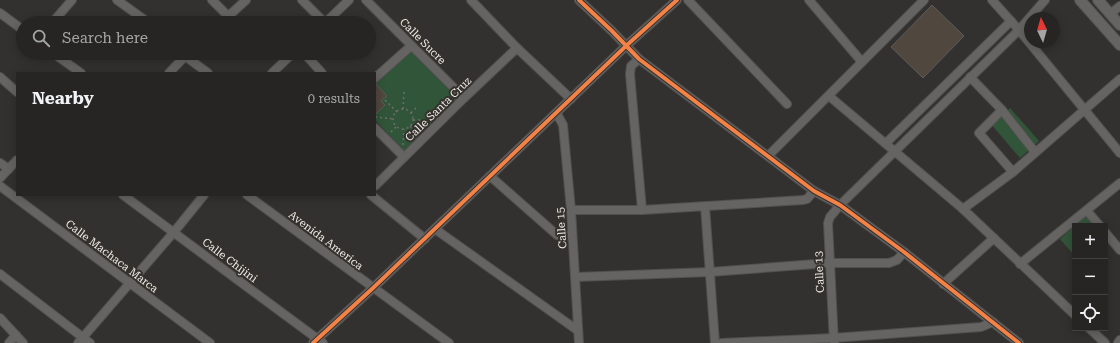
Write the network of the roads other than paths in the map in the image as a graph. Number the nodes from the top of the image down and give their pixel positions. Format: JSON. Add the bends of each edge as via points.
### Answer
{"nodes":[{"id":1,"x":72,"y":0,"type":"edge"},
{"id":2,"x":117,"y":0,"type":"edge"},
{"id":3,"x":212,"y":0,"type":"edge"},
{"id":4,"x":246,"y":0,"type":"edge"},
{"id":5,"x":302,"y":0,"type":"edge"},
{"id":6,"x":349,"y":0,"type":"edge"},
{"id":7,"x":366,"y":0,"type":"edge"},
{"id":8,"x":471,"y":0,"type":"edge"},
{"id":9,"x":579,"y":0,"type":"edge"},
{"id":10,"x":677,"y":0,"type":"edge"},
{"id":11,"x":688,"y":0,"type":"edge"},
{"id":12,"x":809,"y":0,"type":"edge"},
{"id":13,"x":924,"y":0,"type":"edge"},
{"id":14,"x":992,"y":0,"type":"edge"},
{"id":15,"x":1045,"y":0,"type":"edge"},
{"id":16,"x":1080,"y":0,"type":"edge"},
{"id":17,"x":1098,"y":0,"type":"edge"},
{"id":18,"x":1120,"y":6,"type":"edge"},
{"id":19,"x":0,"y":13,"type":"edge"},
{"id":20,"x":1110,"y":14,"type":"junction"},
{"id":21,"x":58,"y":16,"type":"edge"},
{"id":22,"x":139,"y":16,"type":"edge"},
{"id":23,"x":228,"y":16,"type":"joint"},
{"id":24,"x":318,"y":16,"type":"edge"},
{"id":25,"x":332,"y":16,"type":"edge"},
{"id":26,"x":1011,"y":21,"type":"junction"},
{"id":27,"x":16,"y":25,"type":"edge"},
{"id":28,"x":1120,"y":25,"type":"edge"},
{"id":29,"x":1019,"y":30,"type":"junction"},
{"id":30,"x":627,"y":45,"type":"junction"},
{"id":31,"x":1120,"y":45,"type":"edge"},
{"id":32,"x":411,"y":46,"type":"junction"},
{"id":33,"x":517,"y":48,"type":"junction"},
{"id":34,"x":639,"y":59,"type":"junction"},
{"id":35,"x":63,"y":60,"type":"edge"},
{"id":36,"x":181,"y":60,"type":"edge"},
{"id":37,"x":194,"y":60,"type":"edge"},
{"id":38,"x":285,"y":60,"type":"edge"},
{"id":39,"x":310,"y":60,"type":"edge"},
{"id":40,"x":862,"y":62,"type":"junction"},
{"id":41,"x":80,"y":72,"type":"edge"},
{"id":42,"x":170,"y":72,"type":"edge"},
{"id":43,"x":207,"y":72,"type":"edge"},
{"id":44,"x":273,"y":72,"type":"edge"},
{"id":45,"x":321,"y":72,"type":"edge"},
{"id":46,"x":0,"y":77,"type":"edge"},
{"id":47,"x":376,"y":77,"type":"edge"},
{"id":48,"x":970,"y":77,"type":"junction"},
{"id":49,"x":1120,"y":79,"type":"edge"},
{"id":50,"x":16,"y":91,"type":"edge"},
{"id":51,"x":829,"y":96,"type":"junction"},
{"id":52,"x":464,"y":98,"type":"junction"},
{"id":53,"x":572,"y":99,"type":"junction"},
{"id":54,"x":787,"y":104,"type":"dead end"},
{"id":55,"x":1085,"y":109,"type":"junction"},
{"id":56,"x":1002,"y":110,"type":"junction"},
{"id":57,"x":557,"y":114,"type":"junction"},
{"id":58,"x":376,"y":129,"type":"edge"},
{"id":59,"x":886,"y":143,"type":"junction"},
{"id":60,"x":895,"y":150,"type":"junction"},
{"id":61,"x":1035,"y":152,"type":"junction"},
{"id":62,"x":1120,"y":153,"type":"edge"},
{"id":63,"x":768,"y":156,"type":"junction"},
{"id":64,"x":404,"y":157,"type":"junction"},
{"id":65,"x":16,"y":161,"type":"edge"},
{"id":66,"x":0,"y":163,"type":"edge"},
{"id":67,"x":9,"y":169,"type":"junction"},
{"id":68,"x":1013,"y":172,"type":"junction"},
{"id":69,"x":490,"y":176,"type":"junction"},
{"id":70,"x":0,"y":178,"type":"edge"},
{"id":71,"x":1120,"y":183,"type":"edge"},
{"id":72,"x":376,"y":185,"type":"edge"},
{"id":73,"x":0,"y":186,"type":"edge"},
{"id":74,"x":814,"y":191,"type":"junction"},
{"id":75,"x":124,"y":196,"type":"edge"},
{"id":76,"x":203,"y":196,"type":"edge"},
{"id":77,"x":372,"y":196,"type":"edge"},
{"id":78,"x":253,"y":197,"type":"edge"},
{"id":79,"x":840,"y":205,"type":"junction"},
{"id":80,"x":705,"y":206,"type":"junction"},
{"id":81,"x":571,"y":210,"type":"junction"},
{"id":82,"x":642,"y":210,"type":"junction"},
{"id":83,"x":963,"y":210,"type":"junction"},
{"id":84,"x":1087,"y":211,"type":"junction"},
{"id":85,"x":1097,"y":223,"type":"edge"},
{"id":86,"x":435,"y":229,"type":"junction"},
{"id":87,"x":174,"y":232,"type":"junction"},
{"id":88,"x":572,"y":233,"type":"junction"},
{"id":89,"x":1108,"y":236,"type":"edge"},
{"id":90,"x":994,"y":238,"type":"junction"},
{"id":91,"x":425,"y":239,"type":"junction"},
{"id":92,"x":1120,"y":250,"type":"edge"},
{"id":93,"x":904,"y":252,"type":"junction"},
{"id":94,"x":829,"y":263,"type":"junction"},
{"id":95,"x":1020,"y":264,"type":"junction"},
{"id":96,"x":710,"y":272,"type":"junction"},
{"id":97,"x":0,"y":274,"type":"edge"},
{"id":98,"x":576,"y":277,"type":"junction"},
{"id":99,"x":129,"y":283,"type":"junction"},
{"id":100,"x":943,"y":284,"type":"junction"},
{"id":101,"x":373,"y":288,"type":"junction"},
{"id":102,"x":1072,"y":312,"type":"edge"},
{"id":103,"x":0,"y":318,"type":"edge"},
{"id":104,"x":993,"y":322,"type":"junction"},
{"id":105,"x":577,"y":330,"type":"junction"},
{"id":106,"x":1092,"y":331,"type":"edge"},
{"id":107,"x":16,"y":335,"type":"junction"},
{"id":108,"x":834,"y":340,"type":"edge"},
{"id":109,"x":1120,"y":340,"type":"edge"},
{"id":110,"x":84,"y":341,"type":"edge"},
{"id":111,"x":318,"y":342,"type":"edge"},
{"id":112,"x":9,"y":343,"type":"edge"},
{"id":113,"x":23,"y":343,"type":"edge"},
{"id":114,"x":210,"y":343,"type":"edge"},
{"id":115,"x":449,"y":343,"type":"edge"},
{"id":116,"x":579,"y":343,"type":"edge"},
{"id":117,"x":716,"y":343,"type":"edge"},
{"id":118,"x":722,"y":343,"type":"edge"},
{"id":119,"x":1019,"y":343,"type":"edge"},
{"id":120,"x":1105,"y":343,"type":"edge"},
{"id":121,"x":1118,"y":343,"type":"edge"}],
"edges":[{"from":1,"to":21,"type":"street"},
{"from":2,"to":22,"type":"street"},
{"from":3,"to":23,"type":"street"},
{"from":4,"to":23,"type":"street"},
{"from":5,"to":24,"type":"street"},
{"from":6,"to":25,"type":"street"},
{"from":7,"to":32,"type":"street","name":"Calle Sucre"},
{"from":8,"to":33,"type":"street"},
{"from":9,"to":30,"type":"street"},
{"from":10,"to":30,"type":"street"},
{"from":11,"to":54,"type":"street"},
{"from":12,"to":40,"type":"street"},
{"from":13,"to":40,"type":"street"},
{"from":14,"to":26,"type":"street"},
{"from":15,"to":29,"type":"street","name":"Calle 13"},
{"from":16,"to":31,"type":"street"},
{"from":17,"to":20,"type":"street"},
{"from":18,"to":20,"type":"street"},
{"from":19,"to":27,"type":"street"},
{"from":20,"to":28,"type":"street"},
{"from":26,"to":29,"type":"street"},
{"from":26,"to":59,"type":"street"},
{"from":29,"to":48,"type":"street","name":"Calle 13"},
{"from":29,"to":55,"type":"street"},
{"from":30,"to":34,"type":"street"},
{"from":30,"to":53,"type":"street"},
{"from":32,"to":47,"type":"street"},
{"from":32,"to":52,"type":"street","name":"Calle Sucre"},
{"from":33,"to":52,"type":"street","name":"Calle Santa Cruz"},
{"from":33,"to":53,"type":"street"},
{"from":34,"to":63,"type":"street"},
{"from":34,"to":82,"type":"street","via":[[631,66],[630,74]]},
{"from":35,"to":41,"type":"street"},
{"from":36,"to":42,"type":"street"},
{"from":37,"to":43,"type":"street"},
{"from":38,"to":44,"type":"street"},
{"from":39,"to":45,"type":"street"},
{"from":40,"to":51,"type":"street"},
{"from":46,"to":50,"type":"street"},
{"from":48,"to":56,"type":"street"},
{"from":48,"to":60,"type":"street","name":"Calle 13"},
{"from":49,"to":55,"type":"street"},
{"from":51,"to":59,"type":"street"},
{"from":51,"to":63,"type":"street"},
{"from":52,"to":64,"type":"street","name":"Calle Santa Cruz"},
{"from":53,"to":57,"type":"street"},
{"from":55,"to":61,"type":"street"},
{"from":55,"to":62,"type":"street"},
{"from":56,"to":61,"type":"street"},
{"from":56,"to":68,"type":"street","via":[[979,133]]},
{"from":57,"to":69,"type":"street"},
{"from":57,"to":81,"type":"street","name":"Calle 15","via":[[563,125]]},
{"from":58,"to":64,"type":"street"},
{"from":59,"to":60,"type":"street"},
{"from":60,"to":79,"type":"street","name":"Calle 13"},
{"from":60,"to":83,"type":"street"},
{"from":61,"to":68,"type":"street"},
{"from":63,"to":74,"type":"street"},
{"from":64,"to":72,"type":"street","name":"Calle Santa Cruz"},
{"from":65,"to":67,"type":"street"},
{"from":66,"to":67,"type":"street"},
{"from":67,"to":70,"type":"street"},
{"from":68,"to":83,"type":"street"},
{"from":69,"to":86,"type":"street"},
{"from":69,"to":88,"type":"street","via":[[557,235],[564,237]]},
{"from":71,"to":84,"type":"street"},
{"from":73,"to":99,"type":"street","name":"Calle Machaca Marca"},
{"from":74,"to":79,"type":"street"},
{"from":74,"to":80,"type":"street","via":[[803,200]]},
{"from":75,"to":87,"type":"street","name":"Calle Chijini"},
{"from":76,"to":87,"type":"street"},
{"from":77,"to":91,"type":"street"},
{"from":78,"to":101,"type":"street","name":"Avenida America"},
{"from":79,"to":93,"type":"street"},
{"from":79,"to":94,"type":"street","name":"Calle 13","via":[[828,223]]},
{"from":80,"to":82,"type":"street"},
{"from":80,"to":96,"type":"street"},
{"from":81,"to":82,"type":"street"},
{"from":81,"to":88,"type":"street","name":"Calle 15"},
{"from":83,"to":90,"type":"street"},
{"from":84,"to":85,"type":"street"},
{"from":84,"to":95,"type":"street"},
{"from":86,"to":91,"type":"street"},
{"from":86,"to":105,"type":"street"},
{"from":87,"to":99,"type":"street"},
{"from":87,"to":111,"type":"street","name":"Calle Chijini"},
{"from":88,"to":98,"type":"street","name":"Calle 15"},
{"from":89,"to":92,"type":"street"},
{"from":90,"to":95,"type":"street"},
{"from":90,"to":100,"type":"street"},
{"from":91,"to":101,"type":"street"},
{"from":93,"to":94,"type":"street","via":[[897,260],[889,263]]},
{"from":93,"to":100,"type":"street"},
{"from":94,"to":96,"type":"street"},
{"from":94,"to":108,"type":"street","name":"Calle 13"},
{"from":95,"to":102,"type":"street"},
{"from":96,"to":98,"type":"street"},
{"from":96,"to":117,"type":"street"},
{"from":97,"to":110,"type":"street"},
{"from":98,"to":105,"type":"street","name":"Calle 15"},
{"from":99,"to":110,"type":"street"},
{"from":99,"to":114,"type":"street","name":"Calle Machaca Marca"},
{"from":100,"to":104,"type":"street"},
{"from":101,"to":111,"type":"street"},
{"from":101,"to":115,"type":"street","name":"Avenida America"},
{"from":103,"to":107,"type":"street"},
{"from":104,"to":108,"type":"street","via":[[981,326]]},
{"from":104,"to":119,"type":"street"},
{"from":105,"to":116,"type":"street","name":"Calle 15"},
{"from":106,"to":120,"type":"street"},
{"from":107,"to":112,"type":"street"},
{"from":107,"to":113,"type":"street"},
{"from":108,"to":118,"type":"street"},
{"from":109,"to":121,"type":"street"}]}
